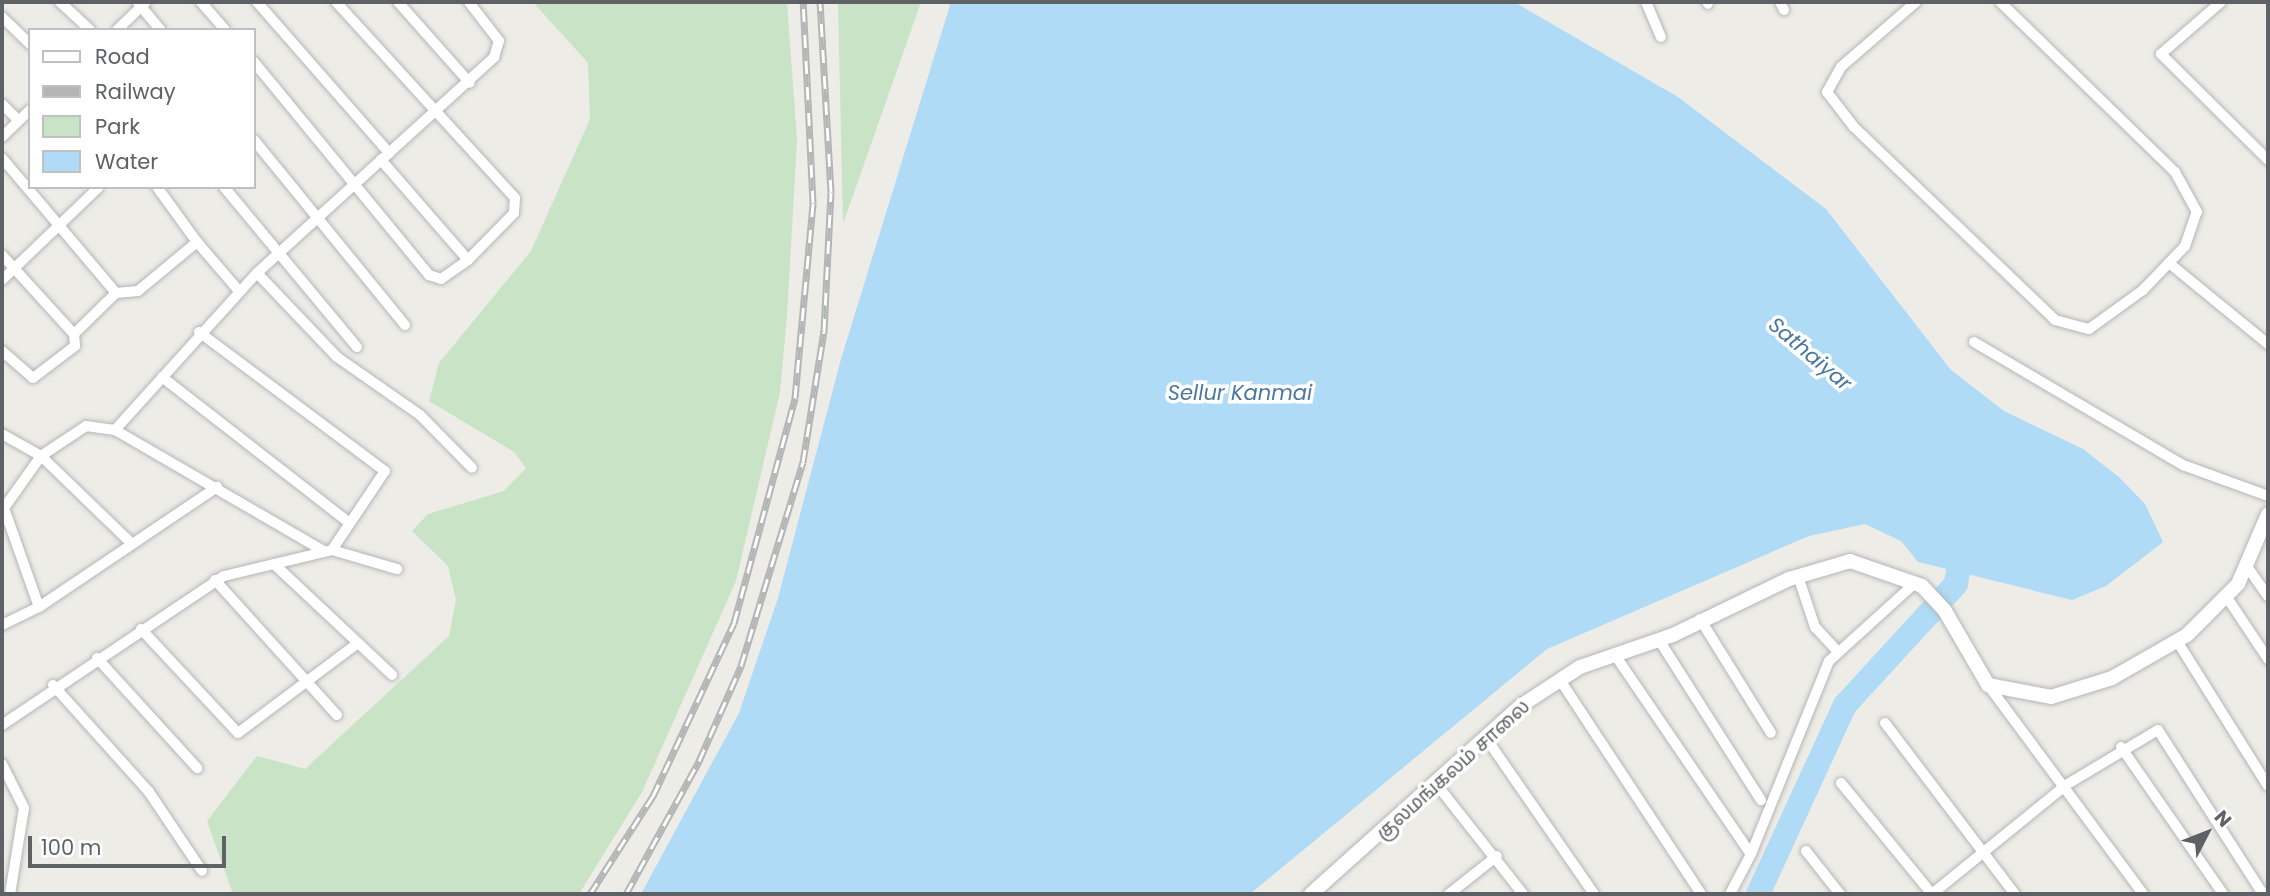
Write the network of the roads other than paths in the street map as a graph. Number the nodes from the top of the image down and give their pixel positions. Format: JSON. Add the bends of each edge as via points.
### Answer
{"nodes":[{"id":1,"x":60,"y":2,"type":"edge"},
{"id":2,"x":201,"y":2,"type":"edge"},
{"id":3,"x":257,"y":2,"type":"edge"},
{"id":4,"x":336,"y":2,"type":"edge"},
{"id":5,"x":398,"y":2,"type":"edge"},
{"id":6,"x":469,"y":2,"type":"edge"},
{"id":7,"x":1646,"y":2,"type":"edge"},
{"id":8,"x":1916,"y":2,"type":"edge"},
{"id":9,"x":2000,"y":2,"type":"edge"},
{"id":10,"x":2221,"y":2,"type":"edge"},
{"id":11,"x":141,"y":3,"type":"edge"},
{"id":12,"x":2,"y":17,"type":"edge"},
{"id":13,"x":88,"y":28,"type":"edge"},
{"id":14,"x":119,"y":28,"type":"edge"},
{"id":15,"x":160,"y":28,"type":"edge"},
{"id":16,"x":223,"y":28,"type":"edge"},
{"id":17,"x":1661,"y":37,"type":"dead end"},
{"id":18,"x":28,"y":42,"type":"edge"},
{"id":19,"x":256,"y":64,"type":"edge"},
{"id":20,"x":470,"y":83,"type":"junction"},
{"id":21,"x":2,"y":104,"type":"edge"},
{"id":22,"x":28,"y":112,"type":"edge"},
{"id":23,"x":436,"y":113,"type":"junction"},
{"id":24,"x":18,"y":120,"type":"junction"},
{"id":25,"x":2,"y":136,"type":"edge"},
{"id":26,"x":256,"y":143,"type":"edge"},
{"id":27,"x":385,"y":156,"type":"junction"},
{"id":28,"x":2,"y":158,"type":"edge"},
{"id":29,"x":2268,"y":160,"type":"edge"},
{"id":30,"x":353,"y":184,"type":"junction"},
{"id":31,"x":97,"y":189,"type":"edge"},
{"id":32,"x":158,"y":189,"type":"edge"},
{"id":33,"x":226,"y":189,"type":"edge"},
{"id":34,"x":316,"y":218,"type":"junction"},
{"id":35,"x":58,"y":225,"type":"junction"},
{"id":36,"x":197,"y":242,"type":"junction"},
{"id":37,"x":278,"y":253,"type":"junction"},
{"id":38,"x":2,"y":255,"type":"edge"},
{"id":39,"x":468,"y":260,"type":"junction"},
{"id":40,"x":2169,"y":263,"type":"junction"},
{"id":41,"x":13,"y":269,"type":"junction"},
{"id":42,"x":257,"y":273,"type":"junction"},
{"id":43,"x":2,"y":280,"type":"edge"},
{"id":44,"x":239,"y":291,"type":"junction"},
{"id":45,"x":116,"y":293,"type":"junction"},
{"id":46,"x":405,"y":325,"type":"dead end"},
{"id":47,"x":200,"y":332,"type":"junction"},
{"id":48,"x":74,"y":334,"type":"junction"},
{"id":49,"x":1974,"y":342,"type":"dead end"},
{"id":50,"x":2268,"y":344,"type":"edge"},
{"id":51,"x":358,"y":347,"type":"dead end"},
{"id":52,"x":2,"y":351,"type":"edge"},
{"id":53,"x":162,"y":377,"type":"junction"},
{"id":54,"x":115,"y":430,"type":"junction"},
{"id":55,"x":2,"y":434,"type":"edge"},
{"id":56,"x":41,"y":456,"type":"junction"},
{"id":57,"x":472,"y":468,"type":"dead end"},
{"id":58,"x":217,"y":487,"type":"junction"},
{"id":59,"x":2268,"y":496,"type":"edge"},
{"id":60,"x":2268,"y":514,"type":"edge"},
{"id":61,"x":348,"y":522,"type":"junction"},
{"id":62,"x":130,"y":542,"type":"junction"},
{"id":63,"x":328,"y":550,"type":"junction"},
{"id":64,"x":274,"y":564,"type":"junction"},
{"id":65,"x":2246,"y":565,"type":"junction"},
{"id":66,"x":397,"y":569,"type":"dead end"},
{"id":67,"x":1798,"y":576,"type":"junction"},
{"id":68,"x":215,"y":580,"type":"junction"},
{"id":69,"x":1918,"y":584,"type":"junction"},
{"id":70,"x":2226,"y":596,"type":"junction"},
{"id":71,"x":2268,"y":596,"type":"edge"},
{"id":72,"x":39,"y":607,"type":"junction"},
{"id":73,"x":1700,"y":620,"type":"junction"},
{"id":74,"x":2,"y":625,"type":"edge"},
{"id":75,"x":141,"y":629,"type":"junction"},
{"id":76,"x":1659,"y":640,"type":"junction"},
{"id":77,"x":2177,"y":640,"type":"junction"},
{"id":78,"x":358,"y":643,"type":"junction"},
{"id":79,"x":1838,"y":652,"type":"junction"},
{"id":80,"x":1615,"y":655,"type":"junction"},
{"id":81,"x":97,"y":658,"type":"junction"},
{"id":82,"x":2268,"y":659,"type":"edge"},
{"id":83,"x":392,"y":675,"type":"dead end"},
{"id":84,"x":1560,"y":680,"type":"junction"},
{"id":85,"x":53,"y":685,"type":"junction"},
{"id":86,"x":309,"y":685,"type":"junction"},
{"id":87,"x":1988,"y":685,"type":"junction"},
{"id":88,"x":337,"y":715,"type":"dead end"},
{"id":89,"x":4,"y":717,"type":"edge"},
{"id":90,"x":1885,"y":723,"type":"dead end"},
{"id":91,"x":1771,"y":733,"type":"dead end"},
{"id":92,"x":1486,"y":738,"type":"junction"},
{"id":93,"x":2120,"y":747,"type":"junction"},
{"id":94,"x":2,"y":764,"type":"edge"},
{"id":95,"x":197,"y":768,"type":"dead end"},
{"id":96,"x":1841,"y":783,"type":"dead end"},
{"id":97,"x":1437,"y":785,"type":"junction"},
{"id":98,"x":2066,"y":785,"type":"junction"},
{"id":99,"x":2268,"y":786,"type":"edge"},
{"id":100,"x":1761,"y":800,"type":"dead end"},
{"id":101,"x":1806,"y":851,"type":"dead end"},
{"id":102,"x":1985,"y":852,"type":"junction"},
{"id":103,"x":1751,"y":854,"type":"junction"},
{"id":104,"x":1497,"y":856,"type":"junction"},
{"id":105,"x":202,"y":871,"type":"dead end"},
{"id":106,"x":10,"y":894,"type":"edge"},
{"id":107,"x":1311,"y":894,"type":"edge"},
{"id":108,"x":1449,"y":894,"type":"edge"},
{"id":109,"x":1523,"y":894,"type":"edge"},
{"id":110,"x":1594,"y":894,"type":"edge"},
{"id":111,"x":1701,"y":894,"type":"edge"},
{"id":112,"x":1730,"y":894,"type":"edge"},
{"id":113,"x":1840,"y":894,"type":"edge"},
{"id":114,"x":1932,"y":894,"type":"edge"},
{"id":115,"x":2015,"y":894,"type":"edge"},
{"id":116,"x":2143,"y":894,"type":"edge"},
{"id":117,"x":2223,"y":894,"type":"edge"},
{"id":118,"x":2263,"y":894,"type":"edge"}],
"edges":[{"from":1,"to":13,"type":"street"},
{"from":2,"to":16,"type":"street"},
{"from":3,"to":27,"type":"street"},
{"from":4,"to":23,"type":"street"},
{"from":5,"to":20,"type":"street"},
{"from":6,"to":20,"type":"street","via":[[493,29],[499,50]]},
{"from":7,"to":17,"type":"street"},
{"from":8,"to":40,"type":"street","via":[[1830,79],[1836,108],[2055,320],[2076,330],[2106,323]]},
{"from":9,"to":40,"type":"street","via":[[2190,190],[2197,212],[2193,229]]},
{"from":10,"to":29,"type":"street","via":[[2161,54]]},
{"from":11,"to":14,"type":"street"},
{"from":11,"to":15,"type":"street"},
{"from":12,"to":18,"type":"street"},
{"from":19,"to":30,"type":"street"},
{"from":20,"to":23,"type":"street"},
{"from":21,"to":24,"type":"street"},
{"from":22,"to":24,"type":"street"},
{"from":23,"to":27,"type":"street"},
{"from":23,"to":39,"type":"street","via":[[516,203]]},
{"from":24,"to":25,"type":"street"},
{"from":26,"to":34,"type":"street"},
{"from":27,"to":30,"type":"street"},
{"from":27,"to":39,"type":"street"},
{"from":28,"to":35,"type":"street"},
{"from":30,"to":34,"type":"street"},
{"from":30,"to":39,"type":"street","via":[[436,279]]},
{"from":31,"to":35,"type":"street"},
{"from":32,"to":36,"type":"street"},
{"from":33,"to":37,"type":"street"},
{"from":34,"to":37,"type":"street"},
{"from":34,"to":46,"type":"street"},
{"from":35,"to":41,"type":"street"},
{"from":35,"to":45,"type":"street"},
{"from":36,"to":44,"type":"street"},
{"from":36,"to":45,"type":"street","via":[[138,291]]},
{"from":37,"to":42,"type":"street"},
{"from":37,"to":51,"type":"street"},
{"from":38,"to":41,"type":"street"},
{"from":40,"to":50,"type":"street"},
{"from":41,"to":43,"type":"street"},
{"from":41,"to":48,"type":"street"},
{"from":42,"to":44,"type":"street"},
{"from":42,"to":57,"type":"street","via":[[337,357],[420,415]]},
{"from":44,"to":47,"type":"street"},
{"from":45,"to":48,"type":"street"},
{"from":47,"to":53,"type":"street"},
{"from":47,"to":61,"type":"street","via":[[379,463],[386,477]]},
{"from":48,"to":52,"type":"street","via":[[70,352],[33,378]]},
{"from":49,"to":59,"type":"street","via":[[2183,465]]},
{"from":53,"to":54,"type":"street"},
{"from":53,"to":61,"type":"street"},
{"from":54,"to":56,"type":"street","via":[[86,426]]},
{"from":54,"to":58,"type":"street"},
{"from":55,"to":56,"type":"street"},
{"from":56,"to":62,"type":"street"},
{"from":56,"to":72,"type":"street","via":[[4,508]]},
{"from":58,"to":62,"type":"street"},
{"from":58,"to":63,"type":"street"},
{"from":60,"to":65,"type":"main road"},
{"from":61,"to":63,"type":"street"},
{"from":62,"to":72,"type":"street"},
{"from":63,"to":64,"type":"street"},
{"from":63,"to":66,"type":"street"},
{"from":64,"to":68,"type":"street"},
{"from":64,"to":78,"type":"street"},
{"from":65,"to":70,"type":"main road"},
{"from":65,"to":71,"type":"street"},
{"from":67,"to":69,"type":"main road","name":"குலமங்கலம் சாலை","via":[[1850,561]]},
{"from":67,"to":73,"type":"main road","name":"குலமங்கலம் சாலை"},
{"from":67,"to":79,"type":"street","via":[[1815,627]]},
{"from":68,"to":75,"type":"street"},
{"from":68,"to":86,"type":"street"},
{"from":69,"to":79,"type":"street"},
{"from":69,"to":87,"type":"main road","name":"குலமங்கலம் சாலை","via":[[1945,611]]},
{"from":70,"to":77,"type":"main road"},
{"from":70,"to":82,"type":"street"},
{"from":72,"to":74,"type":"street"},
{"from":73,"to":76,"type":"main road","name":"குலமங்கலம் சாலை"},
{"from":73,"to":91,"type":"street"},
{"from":75,"to":81,"type":"street"},
{"from":75,"to":86,"type":"street","via":[[237,733]]},
{"from":76,"to":80,"type":"main road","name":"குலமங்கலம் சாலை"},
{"from":76,"to":100,"type":"street"},
{"from":77,"to":87,"type":"main road","via":[[2112,678],[2051,696]]},
{"from":77,"to":99,"type":"street"},
{"from":78,"to":83,"type":"street"},
{"from":78,"to":86,"type":"street"},
{"from":79,"to":103,"type":"street","via":[[1815,688]]},
{"from":80,"to":84,"type":"main road","name":"குலமங்கலம் சாலை"},
{"from":80,"to":103,"type":"street"},
{"from":81,"to":85,"type":"street"},
{"from":81,"to":95,"type":"street"},
{"from":84,"to":92,"type":"main road","name":"குலமங்கலம் சாலை"},
{"from":84,"to":111,"type":"street"},
{"from":85,"to":89,"type":"street"},
{"from":85,"to":105,"type":"street","via":[[149,792]]},
{"from":86,"to":88,"type":"street"},
{"from":87,"to":98,"type":"street"},
{"from":90,"to":102,"type":"street"},
{"from":92,"to":97,"type":"main road","name":"குலமங்கலம் சாலை"},
{"from":92,"to":110,"type":"street"},
{"from":93,"to":98,"type":"street"},
{"from":93,"to":117,"type":"street"},
{"from":93,"to":118,"type":"street","via":[[2150,730],[2166,736]]},
{"from":94,"to":106,"type":"street","via":[[23,808]]},
{"from":96,"to":114,"type":"street"},
{"from":97,"to":104,"type":"street"},
{"from":97,"to":107,"type":"main road","name":"குலமங்கலம் சாலை"},
{"from":98,"to":102,"type":"street"},
{"from":98,"to":116,"type":"street"},
{"from":101,"to":113,"type":"street"},
{"from":102,"to":114,"type":"street"},
{"from":102,"to":115,"type":"street"},
{"from":103,"to":112,"type":"street"},
{"from":104,"to":108,"type":"street"},
{"from":104,"to":109,"type":"street"}]}
